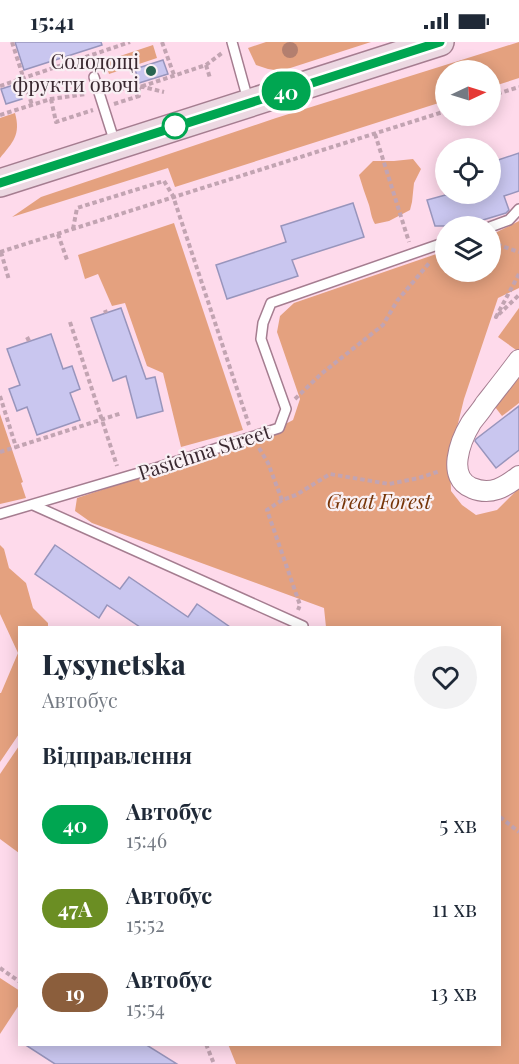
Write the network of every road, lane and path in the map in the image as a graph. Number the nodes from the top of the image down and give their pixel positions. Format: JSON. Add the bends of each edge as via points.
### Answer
{"nodes":[{"id":1,"x":12,"y":42,"type":"edge"},
{"id":2,"x":130,"y":42,"type":"edge"},
{"id":3,"x":162,"y":42,"type":"edge"},
{"id":4,"x":440,"y":42,"type":"edge"},
{"id":5,"x":119,"y":44,"type":"edge"},
{"id":6,"x":232,"y":44,"type":"edge"},
{"id":7,"x":206,"y":65,"type":"junction"},
{"id":8,"x":174,"y":76,"type":"junction"},
{"id":9,"x":94,"y":77,"type":"dead end"},
{"id":10,"x":24,"y":78,"type":"junction"},
{"id":11,"x":210,"y":78,"type":"dead end"},
{"id":12,"x":0,"y":86,"type":"edge"},
{"id":13,"x":139,"y":86,"type":"junction"},
{"id":14,"x":519,"y":87,"type":"edge"},
{"id":15,"x":99,"y":92,"type":"junction"},
{"id":16,"x":164,"y":92,"type":"dead end"},
{"id":17,"x":501,"y":93,"type":"edge"},
{"id":18,"x":139,"y":96,"type":"dead end"},
{"id":19,"x":51,"y":99,"type":"junction"},
{"id":20,"x":249,"y":102,"type":"junction"},
{"id":21,"x":32,"y":105,"type":"junction"},
{"id":22,"x":98,"y":109,"type":"dead end"},
{"id":23,"x":0,"y":115,"type":"edge"},
{"id":24,"x":435,"y":115,"type":"edge"},
{"id":25,"x":375,"y":134,"type":"junction"},
{"id":26,"x":116,"y":146,"type":"junction"},
{"id":27,"x":0,"y":183,"type":"edge"},
{"id":28,"x":173,"y":196,"type":"junction"},
{"id":29,"x":519,"y":209,"type":"edge"},
{"id":30,"x":501,"y":223,"type":"edge"},
{"id":31,"x":73,"y":229,"type":"junction"},
{"id":32,"x":58,"y":234,"type":"junction"},
{"id":33,"x":435,"y":246,"type":"edge"},
{"id":34,"x":501,"y":246,"type":"edge"},
{"id":35,"x":0,"y":252,"type":"edge"},
{"id":36,"x":519,"y":252,"type":"edge"},
{"id":37,"x":412,"y":253,"type":"junction"},
{"id":38,"x":67,"y":260,"type":"dead end"},
{"id":39,"x":433,"y":260,"type":"dead end"},
{"id":40,"x":519,"y":274,"type":"edge"},
{"id":41,"x":9,"y":280,"type":"dead end"},
{"id":42,"x":519,"y":295,"type":"edge"},
{"id":43,"x":70,"y":322,"type":"dead end"},
{"id":44,"x":519,"y":360,"type":"edge"},
{"id":45,"x":0,"y":396,"type":"edge"},
{"id":46,"x":1,"y":402,"type":"edge"},
{"id":47,"x":286,"y":409,"type":"junction"},
{"id":48,"x":122,"y":413,"type":"dead end"},
{"id":49,"x":102,"y":420,"type":"junction"},
{"id":50,"x":253,"y":437,"type":"junction"},
{"id":51,"x":16,"y":447,"type":"junction"},
{"id":52,"x":260,"y":448,"type":"dead end"},
{"id":53,"x":0,"y":452,"type":"edge"},
{"id":54,"x":442,"y":470,"type":"dead end"},
{"id":55,"x":519,"y":476,"type":"edge"},
{"id":56,"x":121,"y":479,"type":"junction"},
{"id":57,"x":282,"y":500,"type":"junction"},
{"id":58,"x":33,"y":505,"type":"junction"},
{"id":59,"x":0,"y":514,"type":"edge"},
{"id":60,"x":303,"y":626,"type":"edge"},
{"id":61,"x":501,"y":818,"type":"edge"},
{"id":62,"x":519,"y":832,"type":"edge"},
{"id":63,"x":0,"y":968,"type":"edge"},
{"id":64,"x":18,"y":981,"type":"edge"},
{"id":65,"x":207,"y":1046,"type":"edge"},
{"id":66,"x":214,"y":1064,"type":"edge"}],
"edges":[{"from":1,"to":10,"type":"path"},
{"from":2,"to":5,"type":"path"},
{"from":3,"to":8,"type":"path"},
{"from":4,"to":20,"type":"main road"},
{"from":5,"to":10,"type":"path"},
{"from":6,"to":7,"type":"path"},
{"from":6,"to":20,"type":"lane"},
{"from":7,"to":8,"type":"path"},
{"from":7,"to":11,"type":"path"},
{"from":8,"to":13,"type":"path"},
{"from":9,"to":15,"type":"lane"},
{"from":10,"to":12,"type":"path"},
{"from":10,"to":21,"type":"path"},
{"from":13,"to":15,"type":"path"},
{"from":13,"to":16,"type":"path"},
{"from":13,"to":18,"type":"path"},
{"from":14,"to":17,"type":"path"},
{"from":15,"to":19,"type":"path"},
{"from":15,"to":26,"type":"lane"},
{"from":19,"to":21,"type":"path"},
{"from":19,"to":22,"type":"path","via":[[56,122]]},
{"from":20,"to":26,"type":"main road"},
{"from":21,"to":23,"type":"path"},
{"from":24,"to":25,"type":"path"},
{"from":25,"to":28,"type":"path"},
{"from":25,"to":37,"type":"path"},
{"from":26,"to":27,"type":"main road"},
{"from":28,"to":31,"type":"path"},
{"from":28,"to":31,"type":"path","via":[[164,181],[86,205],[77,208]]},
{"from":28,"to":50,"type":"path"},
{"from":29,"to":30,"type":"lane"},
{"from":31,"to":32,"type":"path"},
{"from":32,"to":35,"type":"path"},
{"from":32,"to":38,"type":"path"},
{"from":33,"to":37,"type":"lane","name":"Pasichna Street"},
{"from":34,"to":36,"type":"path"},
{"from":35,"to":41,"type":"path"},
{"from":37,"to":47,"type":"lane","name":"Pasichna Street","via":[[271,303],[261,339]]},
{"from":39,"to":47,"type":"path","via":[[397,301],[383,325],[321,374]]},
{"from":40,"to":42,"type":"path","via":[[496,317]]},
{"from":43,"to":49,"type":"path"},
{"from":44,"to":55,"type":"street","via":[[471,423],[458,453],[457,470],[463,482],[486,492]]},
{"from":45,"to":46,"type":"path"},
{"from":46,"to":51,"type":"path"},
{"from":47,"to":50,"type":"lane","name":"Pasichna Street","via":[[279,428]]},
{"from":48,"to":49,"type":"path"},
{"from":49,"to":51,"type":"path"},
{"from":49,"to":56,"type":"path"},
{"from":50,"to":56,"type":"lane","name":"Pasichna Street"},
{"from":51,"to":53,"type":"path"},
{"from":52,"to":57,"type":"path"},
{"from":54,"to":57,"type":"path","via":[[389,484],[330,474]]},
{"from":56,"to":58,"type":"lane","name":"Pasichna Street"},
{"from":57,"to":60,"type":"path","via":[[267,510],[300,605],[297,614]]},
{"from":58,"to":59,"type":"lane","name":"Pasichna Street"},
{"from":58,"to":60,"type":"lane"},
{"from":61,"to":62,"type":"path"},
{"from":63,"to":64,"type":"path"},
{"from":65,"to":66,"type":"path"}]}
